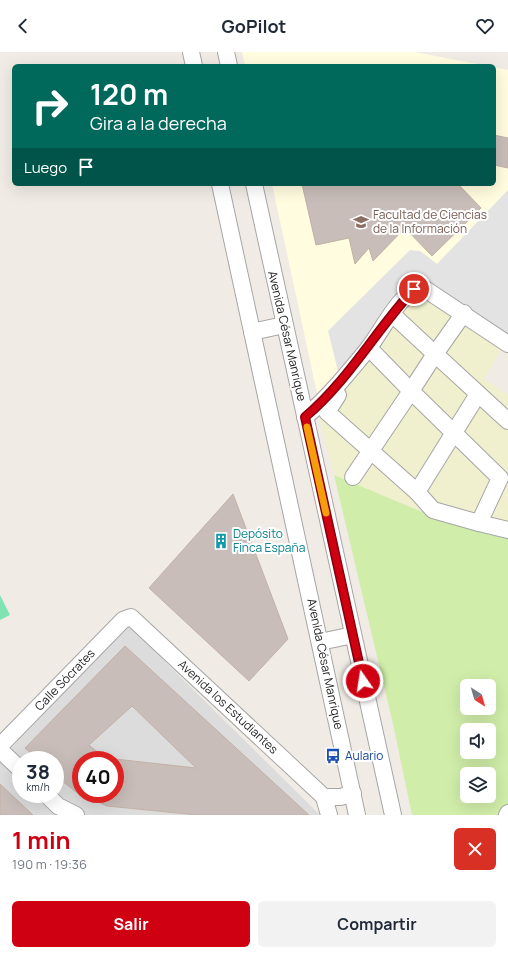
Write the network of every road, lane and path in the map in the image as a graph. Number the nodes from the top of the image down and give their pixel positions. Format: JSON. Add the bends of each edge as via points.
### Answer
{"nodes":[{"id":1,"x":191,"y":52,"type":"edge"},
{"id":2,"x":226,"y":52,"type":"edge"},
{"id":3,"x":194,"y":64,"type":"edge"},
{"id":4,"x":229,"y":64,"type":"edge"},
{"id":5,"x":220,"y":186,"type":"edge"},
{"id":6,"x":254,"y":186,"type":"edge"},
{"id":7,"x":392,"y":314,"type":"junction"},
{"id":8,"x":464,"y":314,"type":"junction"},
{"id":9,"x":284,"y":325,"type":"junction"},
{"id":10,"x":252,"y":332,"type":"junction"},
{"id":11,"x":508,"y":344,"type":"edge"},
{"id":12,"x":368,"y":348,"type":"junction"},
{"id":13,"x":435,"y":354,"type":"junction"},
{"id":14,"x":349,"y":371,"type":"junction"},
{"id":15,"x":411,"y":391,"type":"junction"},
{"id":16,"x":478,"y":394,"type":"junction"},
{"id":17,"x":305,"y":417,"type":"junction"},
{"id":18,"x":508,"y":421,"type":"edge"},
{"id":19,"x":454,"y":432,"type":"junction"},
{"id":20,"x":370,"y":452,"type":"junction"},
{"id":21,"x":352,"y":477,"type":"dead end"},
{"id":22,"x":504,"y":482,"type":"edge"},
{"id":23,"x":417,"y":492,"type":"junction"},
{"id":24,"x":478,"y":523,"type":"junction"},
{"id":25,"x":508,"y":530,"type":"edge"},
{"id":26,"x":131,"y":617,"type":"joint"},
{"id":27,"x":353,"y":635,"type":"junction"},
{"id":28,"x":320,"y":642,"type":"junction"},
{"id":29,"x":0,"y":746,"type":"edge"},
{"id":30,"x":0,"y":750,"type":"edge"},
{"id":31,"x":12,"y":761,"type":"edge"},
{"id":32,"x":353,"y":793,"type":"junction"},
{"id":33,"x":324,"y":797,"type":"junction"},
{"id":34,"x":55,"y":803,"type":"edge"},
{"id":35,"x":76,"y":815,"type":"edge"},
{"id":36,"x":329,"y":815,"type":"edge"},
{"id":37,"x":357,"y":815,"type":"edge"},
{"id":38,"x":393,"y":815,"type":"edge"}],
"edges":[{"from":1,"to":3,"type":"street"},
{"from":2,"to":4,"type":"street"},
{"from":5,"to":10,"type":"street","name":"Avenida César Manrique"},
{"from":6,"to":9,"type":"street","name":"Avenida César Manrique"},
{"from":7,"to":8,"type":"street","via":[[414,289],[422,287]]},
{"from":7,"to":12,"type":"street"},
{"from":7,"to":13,"type":"street"},
{"from":8,"to":11,"type":"street"},
{"from":8,"to":13,"type":"street"},
{"from":9,"to":10,"type":"street"},
{"from":9,"to":17,"type":"street","name":"Avenida César Manrique"},
{"from":10,"to":28,"type":"street","name":"Avenida César Manrique"},
{"from":12,"to":14,"type":"street"},
{"from":12,"to":15,"type":"street"},
{"from":13,"to":15,"type":"street"},
{"from":13,"to":16,"type":"street"},
{"from":14,"to":17,"type":"street"},
{"from":14,"to":20,"type":"street","via":[[352,375],[327,412]]},
{"from":15,"to":19,"type":"street"},
{"from":15,"to":20,"type":"street"},
{"from":16,"to":18,"type":"street"},
{"from":16,"to":19,"type":"street"},
{"from":17,"to":27,"type":"street","name":"Avenida César Manrique"},
{"from":19,"to":22,"type":"street"},
{"from":19,"to":23,"type":"street"},
{"from":20,"to":21,"type":"street"},
{"from":20,"to":23,"type":"street"},
{"from":22,"to":24,"type":"street"},
{"from":23,"to":24,"type":"street","via":[[433,510]]},
{"from":24,"to":25,"type":"street"},
{"from":26,"to":29,"type":"street","name":"Calle Sócrates","via":[[123,620]]},
{"from":26,"to":33,"type":"street","name":"Avenida los Estudiantes"},
{"from":27,"to":28,"type":"street"},
{"from":27,"to":38,"type":"street","name":"Avenida César Manrique"},
{"from":28,"to":32,"type":"street","name":"Avenida César Manrique"},
{"from":30,"to":31,"type":"street"},
{"from":32,"to":33,"type":"street","via":[[341,797]]},
{"from":32,"to":37,"type":"street","name":"Avenida César Manrique"},
{"from":33,"to":36,"type":"street"},
{"from":34,"to":35,"type":"street"}]}
